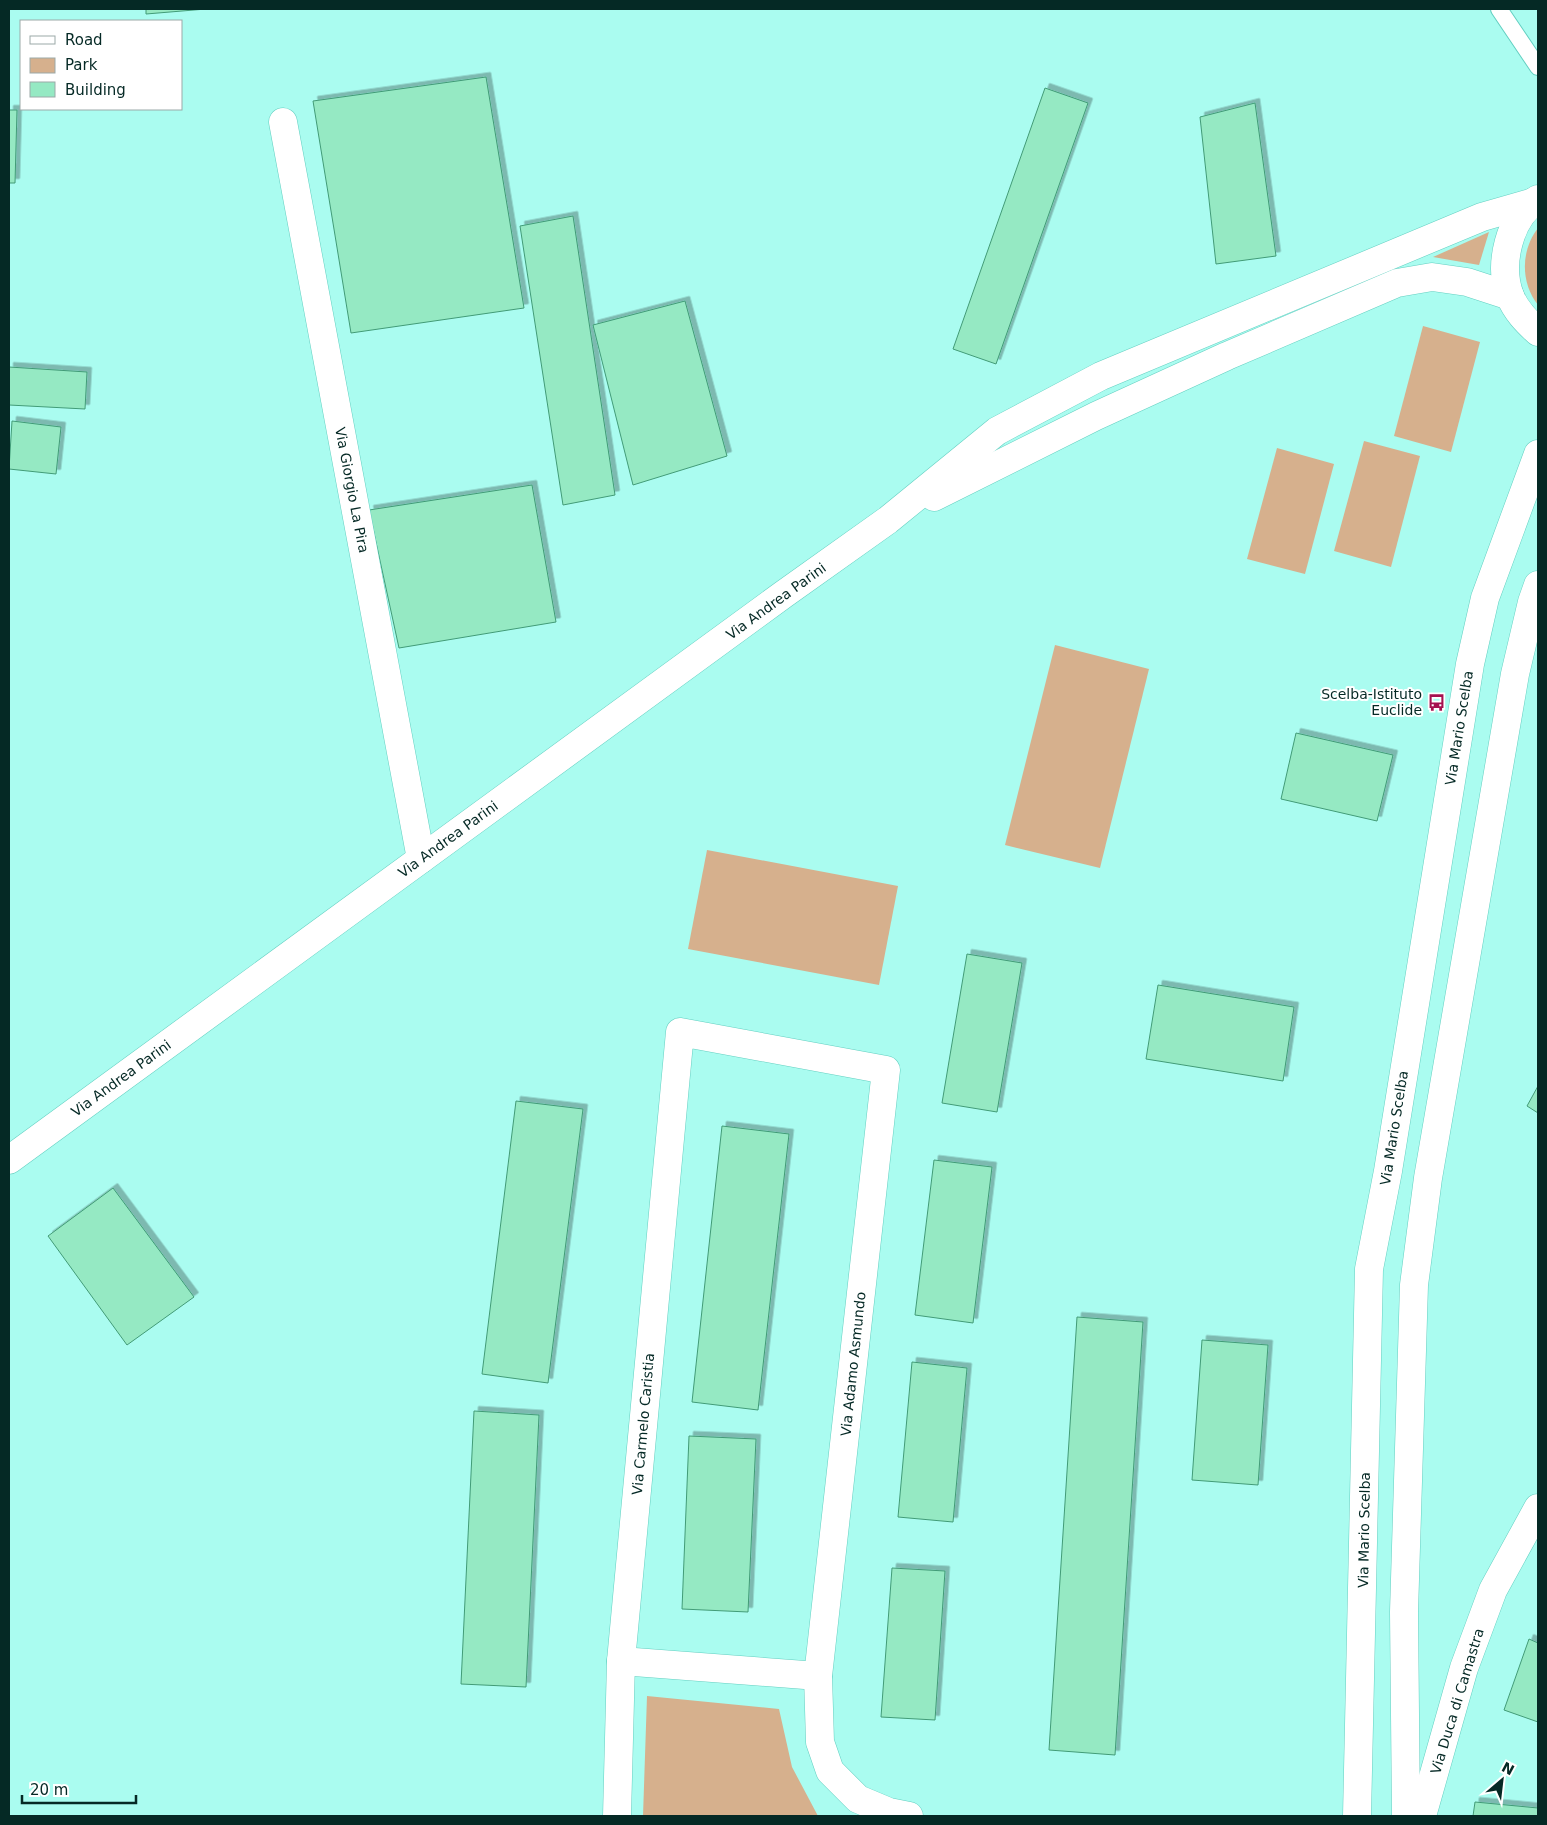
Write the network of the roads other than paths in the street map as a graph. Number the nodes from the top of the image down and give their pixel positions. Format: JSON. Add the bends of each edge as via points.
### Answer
{"nodes":[{"id":1,"x":1499,"y":9,"type":"edge"},
{"id":2,"x":1538,"y":66,"type":"edge"},
{"id":3,"x":283,"y":122,"type":"dead end"},
{"id":4,"x":1536,"y":201,"type":"edge"},
{"id":5,"x":1524,"y":316,"type":"edge"},
{"id":6,"x":1538,"y":352,"type":"edge"},
{"id":7,"x":1538,"y":454,"type":"edge"},
{"id":8,"x":888,"y":520,"type":"junction"},
{"id":9,"x":1538,"y":586,"type":"edge"},
{"id":10,"x":421,"y":859,"type":"junction"},
{"id":11,"x":680,"y":1032,"type":"joint"},
{"id":12,"x":9,"y":1160,"type":"edge"},
{"id":13,"x":1538,"y":1508,"type":"edge"},
{"id":14,"x":621,"y":1661,"type":"junction"},
{"id":15,"x":818,"y":1676,"type":"junction"},
{"id":16,"x":617,"y":1816,"type":"edge"},
{"id":17,"x":909,"y":1816,"type":"edge"},
{"id":18,"x":1357,"y":1816,"type":"edge"},
{"id":19,"x":1406,"y":1816,"type":"edge"},
{"id":20,"x":1422,"y":1816,"type":"edge"}],
"edges":[{"from":1,"to":2,"type":"lane"},
{"from":3,"to":10,"type":"main road","name":"Via Giorgio La Pira"},
{"from":4,"to":5,"type":"main road","via":[[1517,222],[1507,245],[1504,271]]},
{"from":4,"to":8,"type":"main road","via":[[1482,216],[1101,376],[997,431]]},
{"from":5,"to":6,"type":"main road"},
{"from":5,"to":8,"type":"main road","via":[[1467,282],[1432,277],[1398,283],[1096,416]]},
{"from":7,"to":18,"type":"main road","name":"Via Mario Scelba","via":[[1485,598],[1470,664],[1388,1171],[1369,1269]]},
{"from":8,"to":10,"type":"main road","name":"Via Andrea Parini"},
{"from":9,"to":19,"type":"main road","via":[[1515,674],[1428,1178],[1414,1285],[1404,1612]]},
{"from":10,"to":12,"type":"main road","name":"Via Andrea Parini"},
{"from":11,"to":14,"type":"main road","name":"Via Carmelo Caristia"},
{"from":11,"to":15,"type":"main road","name":"Via Adamo Asmundo","via":[[886,1070]]},
{"from":13,"to":20,"type":"main road","name":"Via Duca di Camastra","via":[[1493,1590],[1464,1668]]},
{"from":14,"to":15,"type":"main road"},
{"from":14,"to":16,"type":"main road","name":"Via Carmelo Caristia"},
{"from":15,"to":17,"type":"main road","name":"Via Adamo Asmundo","via":[[820,1742],[830,1771],[858,1799],[889,1812]]}]}
